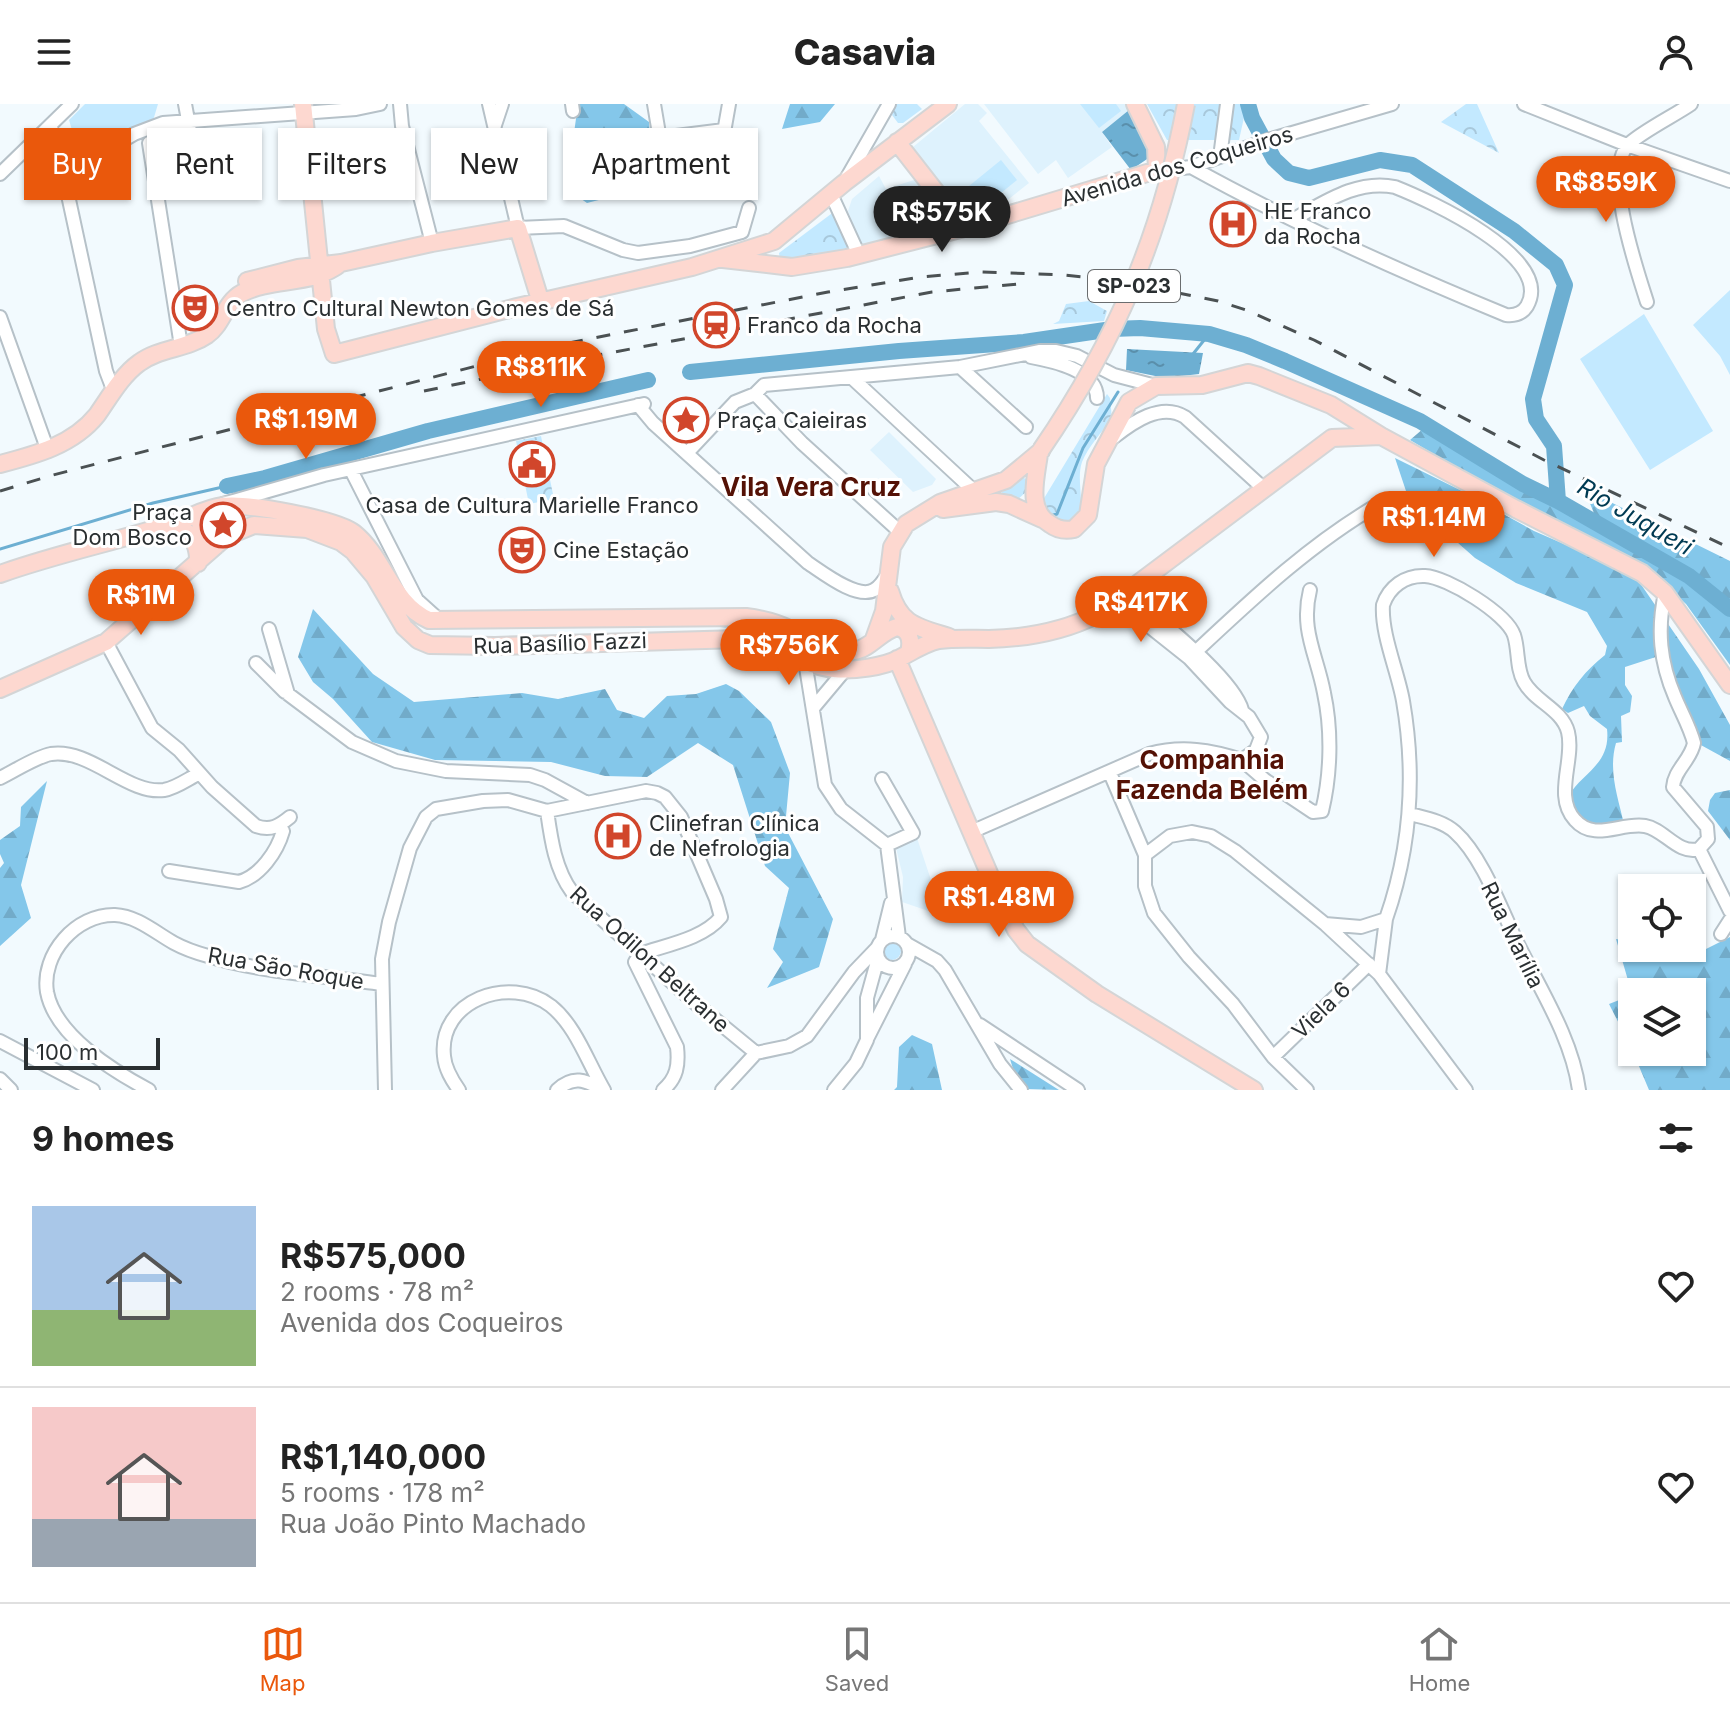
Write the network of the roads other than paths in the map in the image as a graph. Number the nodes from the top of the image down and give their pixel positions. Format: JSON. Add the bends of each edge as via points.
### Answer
{"nodes":[{"id":1,"x":72,"y":104,"type":"edge"},
{"id":2,"x":185,"y":104,"type":"edge"},
{"id":3,"x":380,"y":104,"type":"edge"},
{"id":4,"x":400,"y":104,"type":"edge"},
{"id":5,"x":489,"y":104,"type":"edge"},
{"id":6,"x":502,"y":104,"type":"edge"},
{"id":7,"x":654,"y":104,"type":"edge"},
{"id":8,"x":729,"y":104,"type":"edge"},
{"id":9,"x":889,"y":104,"type":"edge"},
{"id":10,"x":948,"y":104,"type":"edge"},
{"id":11,"x":1135,"y":104,"type":"edge"},
{"id":12,"x":1186,"y":104,"type":"edge"},
{"id":13,"x":1227,"y":104,"type":"edge"},
{"id":14,"x":1392,"y":104,"type":"edge"},
{"id":15,"x":1524,"y":104,"type":"edge"},
{"id":16,"x":1691,"y":104,"type":"edge"},
{"id":17,"x":304,"y":108,"type":"edge"},
{"id":18,"x":189,"y":120,"type":"junction"},
{"id":19,"x":50,"y":127,"type":"joint"},
{"id":20,"x":190,"y":128,"type":"edge"},
{"id":21,"x":494,"y":128,"type":"joint"},
{"id":22,"x":658,"y":128,"type":"edge"},
{"id":23,"x":724,"y":128,"type":"edge"},
{"id":24,"x":131,"y":136,"type":"edge"},
{"id":25,"x":897,"y":142,"type":"junction"},
{"id":26,"x":1627,"y":145,"type":"junction"},
{"id":27,"x":1220,"y":157,"type":"junction"},
{"id":28,"x":1191,"y":167,"type":"junction"},
{"id":29,"x":1157,"y":170,"type":"junction"},
{"id":30,"x":0,"y":174,"type":"edge"},
{"id":31,"x":1730,"y":181,"type":"edge"},
{"id":32,"x":838,"y":188,"type":"junction"},
{"id":33,"x":70,"y":200,"type":"edge"},
{"id":34,"x":158,"y":200,"type":"edge"},
{"id":35,"x":511,"y":200,"type":"edge"},
{"id":36,"x":749,"y":208,"type":"dead end"},
{"id":37,"x":1294,"y":219,"type":"junction"},
{"id":38,"x":518,"y":228,"type":"junction"},
{"id":39,"x":964,"y":228,"type":"junction"},
{"id":40,"x":432,"y":243,"type":"junction"},
{"id":41,"x":767,"y":244,"type":"junction"},
{"id":42,"x":859,"y":255,"type":"junction"},
{"id":43,"x":720,"y":259,"type":"junction"},
{"id":44,"x":775,"y":267,"type":"junction"},
{"id":45,"x":320,"y":270,"type":"junction"},
{"id":46,"x":1647,"y":302,"type":"dead end"},
{"id":47,"x":541,"y":303,"type":"junction"},
{"id":48,"x":0,"y":317,"type":"edge"},
{"id":49,"x":181,"y":346,"type":"junction"},
{"id":50,"x":1020,"y":355,"type":"junction"},
{"id":51,"x":960,"y":367,"type":"junction"},
{"id":52,"x":851,"y":377,"type":"junction"},
{"id":53,"x":1156,"y":386,"type":"junction"},
{"id":54,"x":114,"y":392,"type":"junction"},
{"id":55,"x":755,"y":394,"type":"junction"},
{"id":56,"x":1097,"y":398,"type":"dead end"},
{"id":57,"x":1331,"y":405,"type":"junction"},
{"id":58,"x":1026,"y":427,"type":"dead end"},
{"id":59,"x":1381,"y":436,"type":"junction"},
{"id":60,"x":1332,"y":438,"type":"junction"},
{"id":61,"x":1107,"y":442,"type":"junction"},
{"id":62,"x":48,"y":451,"type":"junction"},
{"id":63,"x":688,"y":452,"type":"junction"},
{"id":64,"x":1040,"y":452,"type":"junction"},
{"id":65,"x":0,"y":464,"type":"edge"},
{"id":66,"x":351,"y":470,"type":"junction"},
{"id":67,"x":1263,"y":488,"type":"junction"},
{"id":68,"x":974,"y":491,"type":"junction"},
{"id":69,"x":1379,"y":504,"type":"dead end"},
{"id":70,"x":220,"y":506,"type":"junction"},
{"id":71,"x":929,"y":509,"type":"junction"},
{"id":72,"x":199,"y":513,"type":"junction"},
{"id":73,"x":1042,"y":519,"type":"junction"},
{"id":74,"x":172,"y":524,"type":"junction"},
{"id":75,"x":899,"y":531,"type":"junction"},
{"id":76,"x":218,"y":544,"type":"junction"},
{"id":77,"x":198,"y":563,"type":"junction"},
{"id":78,"x":0,"y":574,"type":"edge"},
{"id":79,"x":888,"y":581,"type":"junction"},
{"id":80,"x":1310,"y":590,"type":"dead end"},
{"id":81,"x":1665,"y":593,"type":"junction"},
{"id":82,"x":1122,"y":596,"type":"junction"},
{"id":83,"x":490,"y":620,"type":"junction"},
{"id":84,"x":464,"y":621,"type":"junction"},
{"id":85,"x":442,"y":622,"type":"junction"},
{"id":86,"x":269,"y":629,"type":"dead end"},
{"id":87,"x":794,"y":631,"type":"junction"},
{"id":88,"x":954,"y":639,"type":"junction"},
{"id":89,"x":873,"y":640,"type":"junction"},
{"id":90,"x":812,"y":641,"type":"junction"},
{"id":91,"x":106,"y":642,"type":"junction"},
{"id":92,"x":470,"y":646,"type":"junction"},
{"id":93,"x":495,"y":646,"type":"junction"},
{"id":94,"x":786,"y":653,"type":"junction"},
{"id":95,"x":1193,"y":654,"type":"junction"},
{"id":96,"x":903,"y":656,"type":"junction"},
{"id":97,"x":805,"y":661,"type":"junction"},
{"id":98,"x":256,"y":663,"type":"dead end"},
{"id":99,"x":845,"y":670,"type":"junction"},
{"id":100,"x":1730,"y":685,"type":"edge"},
{"id":101,"x":0,"y":689,"type":"edge"},
{"id":102,"x":288,"y":694,"type":"junction"},
{"id":103,"x":814,"y":707,"type":"junction"},
{"id":104,"x":1242,"y":760,"type":"junction"},
{"id":105,"x":1110,"y":773,"type":"junction"},
{"id":106,"x":198,"y":774,"type":"junction"},
{"id":107,"x":0,"y":778,"type":"edge"},
{"id":108,"x":882,"y":779,"type":"dead end"},
{"id":109,"x":587,"y":803,"type":"junction"},
{"id":110,"x":547,"y":811,"type":"junction"},
{"id":111,"x":1410,"y":814,"type":"junction"},
{"id":112,"x":290,"y":817,"type":"dead end"},
{"id":113,"x":278,"y":827,"type":"junction"},
{"id":114,"x":971,"y":832,"type":"junction"},
{"id":115,"x":887,"y":845,"type":"junction"},
{"id":116,"x":1699,"y":849,"type":"junction"},
{"id":117,"x":1145,"y":855,"type":"junction"},
{"id":118,"x":169,"y":871,"type":"dead end"},
{"id":119,"x":893,"y":896,"type":"junction"},
{"id":120,"x":1730,"y":911,"type":"edge"},
{"id":121,"x":1386,"y":919,"type":"junction"},
{"id":122,"x":1730,"y":920,"type":"edge"},
{"id":123,"x":1325,"y":924,"type":"junction"},
{"id":124,"x":1721,"y":934,"type":"dead end"},
{"id":125,"x":903,"y":940,"type":"junction"},
{"id":126,"x":879,"y":949,"type":"junction"},
{"id":127,"x":640,"y":954,"type":"junction"},
{"id":128,"x":933,"y":959,"type":"junction"},
{"id":129,"x":906,"y":963,"type":"junction"},
{"id":130,"x":1374,"y":969,"type":"junction"},
{"id":131,"x":382,"y":984,"type":"junction"},
{"id":132,"x":978,"y":1023,"type":"junction"},
{"id":133,"x":867,"y":1040,"type":"junction"},
{"id":134,"x":0,"y":1041,"type":"edge"},
{"id":135,"x":756,"y":1053,"type":"junction"},
{"id":136,"x":1273,"y":1057,"type":"junction"},
{"id":137,"x":0,"y":1079,"type":"edge"},
{"id":138,"x":11,"y":1090,"type":"edge"},
{"id":139,"x":93,"y":1090,"type":"edge"},
{"id":140,"x":149,"y":1090,"type":"edge"},
{"id":141,"x":385,"y":1090,"type":"edge"},
{"id":142,"x":459,"y":1090,"type":"edge"},
{"id":143,"x":557,"y":1090,"type":"edge"},
{"id":144,"x":604,"y":1090,"type":"edge"},
{"id":145,"x":663,"y":1090,"type":"edge"},
{"id":146,"x":722,"y":1090,"type":"edge"},
{"id":147,"x":834,"y":1090,"type":"edge"},
{"id":148,"x":1021,"y":1090,"type":"edge"},
{"id":149,"x":1078,"y":1090,"type":"edge"},
{"id":150,"x":1254,"y":1090,"type":"edge"},
{"id":151,"x":1307,"y":1090,"type":"edge"},
{"id":152,"x":1466,"y":1090,"type":"edge"},
{"id":153,"x":1579,"y":1090,"type":"edge"}],
"edges":[{"from":1,"to":19,"type":"street"},
{"from":2,"to":18,"type":"street"},
{"from":3,"to":17,"type":"street"},
{"from":4,"to":40,"type":"street"},
{"from":5,"to":21,"type":"street"},
{"from":6,"to":21,"type":"street"},
{"from":7,"to":22,"type":"street"},
{"from":8,"to":23,"type":"street"},
{"from":9,"to":32,"type":"street"},
{"from":10,"to":25,"type":"main road"},
{"from":11,"to":29,"type":"main road","via":[[1156,147]]},
{"from":12,"to":64,"type":"main road","number":"SP-023","bridge":true,"via":[[1159,217],[1130,296],[1099,359]]},
{"from":13,"to":27,"type":"street"},
{"from":14,"to":27,"type":"street","name":"Avenida dos Coqueiros"},
{"from":15,"to":26,"type":"street"},
{"from":16,"to":26,"type":"street"},
{"from":17,"to":18,"type":"street"},
{"from":17,"to":45,"type":"main road"},
{"from":18,"to":20,"type":"street"},
{"from":18,"to":24,"type":"street"},
{"from":19,"to":30,"type":"street"},
{"from":25,"to":32,"type":"main road"},
{"from":25,"to":39,"type":"main road"},
{"from":26,"to":31,"type":"street"},
{"from":26,"to":46,"type":"street","via":[[1621,163],[1625,229]]},
{"from":27,"to":28,"type":"street","name":"Avenida dos Coqueiros"},
{"from":28,"to":29,"type":"street","name":"Avenida dos Coqueiros"},
{"from":28,"to":37,"type":"street"},
{"from":29,"to":39,"type":"main road","name":"Avenida dos Coqueiros"},
{"from":32,"to":41,"type":"main road"},
{"from":32,"to":42,"type":"street"},
{"from":33,"to":54,"type":"street"},
{"from":34,"to":49,"type":"street"},
{"from":35,"to":38,"type":"street"},
{"from":36,"to":38,"type":"street","via":[[742,232],[638,253],[564,226]]},
{"from":37,"to":37,"type":"street","via":[[1351,190],[1395,187],[1462,218],[1510,254],[1527,275],[1531,298],[1523,311],[1506,315]]},
{"from":38,"to":40,"type":"main road"},
{"from":38,"to":47,"type":"main road"},
{"from":39,"to":42,"type":"main road","name":"Avenida dos Coqueiros"},
{"from":40,"to":45,"type":"main road"},
{"from":41,"to":43,"type":"main road"},
{"from":41,"to":44,"type":"main road"},
{"from":42,"to":44,"type":"main road","name":"Avenida dos Coqueiros"},
{"from":43,"to":44,"type":"main road","name":"Avenida dos Coqueiros"},
{"from":43,"to":47,"type":"main road"},
{"from":45,"to":47,"type":"main road","via":[[334,354]]},
{"from":45,"to":49,"type":"main road","via":[[273,274],[240,284],[228,293],[212,331]]},
{"from":48,"to":62,"type":"street"},
{"from":49,"to":54,"type":"main road","via":[[135,366]]},
{"from":50,"to":51,"type":"street"},
{"from":50,"to":53,"type":"street","via":[[1064,352],[1114,375]]},
{"from":50,"to":56,"type":"street","via":[[1079,373],[1095,385]]},
{"from":51,"to":52,"type":"street"},
{"from":51,"to":58,"type":"street"},
{"from":52,"to":55,"type":"street","via":[[764,385]]},
{"from":52,"to":68,"type":"street"},
{"from":53,"to":57,"type":"main road","via":[[1202,385],[1248,373]]},
{"from":53,"to":61,"type":"main road","via":[[1124,407]]},
{"from":54,"to":62,"type":"main road","via":[[87,426]]},
{"from":55,"to":63,"type":"street","via":[[735,402]]},
{"from":55,"to":75,"type":"street"},
{"from":57,"to":59,"type":"main road"},
{"from":57,"to":60,"type":"main road","via":[[1338,429]]},
{"from":59,"to":60,"type":"main road"},
{"from":59,"to":81,"type":"main road","via":[[1642,573]]},
{"from":60,"to":67,"type":"main road"},
{"from":61,"to":67,"type":"street","via":[[1138,419],[1174,412]]},
{"from":61,"to":73,"type":"main road","via":[[1093,471],[1084,521],[1067,530]]},
{"from":62,"to":65,"type":"main road"},
{"from":63,"to":66,"type":"street","via":[[641,405]]},
{"from":63,"to":79,"type":"street","via":[[808,563],[835,581],[865,593]]},
{"from":64,"to":68,"type":"main road","number":"SP-023","via":[[1006,480]]},
{"from":64,"to":73,"type":"main road","number":"SP-023","via":[[1035,497]]},
{"from":66,"to":70,"type":"street"},
{"from":66,"to":85,"type":"street","via":[[417,600]]},
{"from":67,"to":82,"type":"main road"},
{"from":68,"to":71,"type":"main road","number":"SP-023"},
{"from":69,"to":95,"type":"street","via":[[1281,574]]},
{"from":70,"to":72,"type":"main road"},
{"from":70,"to":85,"type":"main road","name":"Rua Basílio Fazzi","via":[[251,507],[347,528],[373,552],[402,600],[424,618]]},
{"from":71,"to":73,"type":"main road","via":[[996,502]]},
{"from":71,"to":75,"type":"main road","number":"SP-023"},
{"from":72,"to":74,"type":"main road"},
{"from":72,"to":76,"type":"main road","via":[[202,530]]},
{"from":74,"to":77,"type":"main road","via":[[195,542]]},
{"from":74,"to":78,"type":"main road"},
{"from":75,"to":79,"type":"main road"},
{"from":76,"to":77,"type":"main road"},
{"from":76,"to":92,"type":"main road","name":"Rua Basílio Fazzi","via":[[254,525],[307,529],[341,542],[363,561],[399,620],[418,640]]},
{"from":77,"to":91,"type":"main road"},
{"from":79,"to":88,"type":"main road","via":[[898,612],[908,622]]},
{"from":79,"to":89,"type":"main road"},
{"from":80,"to":104,"type":"street","via":[[1306,625],[1329,725],[1322,811],[1313,812]]},
{"from":81,"to":100,"type":"main road"},
{"from":81,"to":116,"type":"street","via":[[1660,648],[1694,743],[1673,787],[1707,827],[1708,839]]},
{"from":82,"to":88,"type":"main road","via":[[1096,615],[1056,631]]},
{"from":82,"to":95,"type":"street"},
{"from":83,"to":84,"type":"main road","name":"Rua Basílio Fazzi"},
{"from":83,"to":87,"type":"main road","name":"Rua Basílio Fazzi","via":[[736,617]]},
{"from":83,"to":93,"type":"main road","via":[[485,631]]},
{"from":84,"to":85,"type":"main road","name":"Rua Basílio Fazzi"},
{"from":84,"to":92,"type":"main road","via":[[473,634]]},
{"from":86,"to":102,"type":"street"},
{"from":87,"to":90,"type":"main road","name":"Rua Basílio Fazzi"},
{"from":87,"to":94,"type":"main road","via":[[794,645]]},
{"from":88,"to":96,"type":"main road","name":"Rua Basílio Fazzi","via":[[934,641]]},
{"from":89,"to":90,"type":"main road","name":"Rua Basílio Fazzi","via":[[853,651]]},
{"from":89,"to":96,"type":"main road","name":"Rua Basílio Fazzi","via":[[902,628],[910,638]]},
{"from":90,"to":97,"type":"main road"},
{"from":91,"to":101,"type":"main road"},
{"from":91,"to":106,"type":"street","via":[[145,718]]},
{"from":92,"to":93,"type":"main road","name":"Rua Basílio Fazzi"},
{"from":93,"to":94,"type":"main road","name":"Rua Basílio Fazzi","via":[[715,639],[761,643]]},
{"from":94,"to":97,"type":"main road","name":"Rua Basílio Fazzi"},
{"from":95,"to":104,"type":"street","via":[[1261,737],[1256,750]]},
{"from":96,"to":99,"type":"main road","name":"Rua Basílio Fazzi"},
{"from":96,"to":114,"type":"main road"},
{"from":97,"to":99,"type":"main road","name":"Rua Basílio Fazzi"},
{"from":97,"to":103,"type":"street"},
{"from":98,"to":102,"type":"street"},
{"from":99,"to":103,"type":"street"},
{"from":102,"to":109,"type":"street","via":[[352,742],[381,756],[446,771],[530,775]]},
{"from":103,"to":115,"type":"street","via":[[820,767],[830,796]]},
{"from":104,"to":105,"type":"street","via":[[1210,750],[1164,750]]},
{"from":105,"to":114,"type":"street"},
{"from":105,"to":117,"type":"street"},
{"from":106,"to":107,"type":"street","via":[[158,790],[51,754]]},
{"from":106,"to":113,"type":"street","via":[[248,821]]},
{"from":108,"to":115,"type":"street","via":[[913,833]]},
{"from":109,"to":110,"type":"street"},
{"from":109,"to":127,"type":"street","via":[[646,791],[665,797],[681,817],[716,899],[721,917],[708,929]]},
{"from":110,"to":127,"type":"street","name":"Rua Odilon Beltrane","via":[[564,881]]},
{"from":110,"to":131,"type":"street","via":[[521,802],[483,801],[436,809],[426,817],[410,848],[389,922]]},
{"from":111,"to":116,"type":"street","via":[[1407,728],[1383,605],[1398,584],[1426,576],[1451,583],[1512,630],[1525,684],[1557,714],[1568,734],[1565,796],[1579,824],[1599,831],[1647,826],[1684,849]]},
{"from":111,"to":121,"type":"street"},
{"from":111,"to":153,"type":"street","name":"Rua Marília","via":[[1454,830],[1474,857],[1558,1025]]},
{"from":112,"to":113,"type":"street"},
{"from":113,"to":118,"type":"street","via":[[283,831],[280,841],[250,879],[239,882]]},
{"from":114,"to":150,"type":"main road","via":[[1027,944],[1097,994]]},
{"from":115,"to":119,"type":"street"},
{"from":116,"to":120,"type":"street"},
{"from":117,"to":123,"type":"street","via":[[1170,836],[1211,836]]},
{"from":117,"to":136,"type":"street","via":[[1145,886],[1154,913]]},
{"from":119,"to":125,"type":"street"},
{"from":119,"to":126,"type":"street"},
{"from":121,"to":123,"type":"street","via":[[1361,927]]},
{"from":121,"to":130,"type":"street"},
{"from":122,"to":124,"type":"street"},
{"from":123,"to":130,"type":"street"},
{"from":125,"to":126,"type":"street","via":[[889,936]]},
{"from":125,"to":128,"type":"street"},
{"from":125,"to":129,"type":"street","via":[[910,954]]},
{"from":126,"to":129,"type":"street","via":[[881,963],[890,969]]},
{"from":126,"to":133,"type":"street","via":[[867,998]]},
{"from":126,"to":135,"type":"street","via":[[854,972],[807,1036]]},
{"from":127,"to":135,"type":"street","name":"Rua Odilon Beltrane"},
{"from":127,"to":145,"type":"street","via":[[635,962],[639,975],[672,1031],[679,1058],[675,1077]]},
{"from":128,"to":129,"type":"street"},
{"from":128,"to":132,"type":"street"},
{"from":129,"to":133,"type":"street"},
{"from":130,"to":136,"type":"street","name":"Viela 6"},
{"from":130,"to":152,"type":"street"},
{"from":131,"to":140,"type":"street","name":"Rua São Roque","via":[[210,957],[126,916],[83,923],[52,956],[46,983],[49,1003],[92,1053]]},
{"from":131,"to":141,"type":"street","name":"Rua São Roque"},
{"from":132,"to":148,"type":"street"},
{"from":132,"to":149,"type":"street"},
{"from":133,"to":147,"type":"street"},
{"from":134,"to":139,"type":"street"},
{"from":135,"to":146,"type":"street"},
{"from":136,"to":151,"type":"street"},
{"from":137,"to":138,"type":"street"},
{"from":142,"to":144,"type":"street","via":[[446,1068],[445,1032],[463,1009],[504,990],[538,997],[565,1019]]},
{"from":143,"to":144,"type":"street","via":[[576,1079]]}]}
